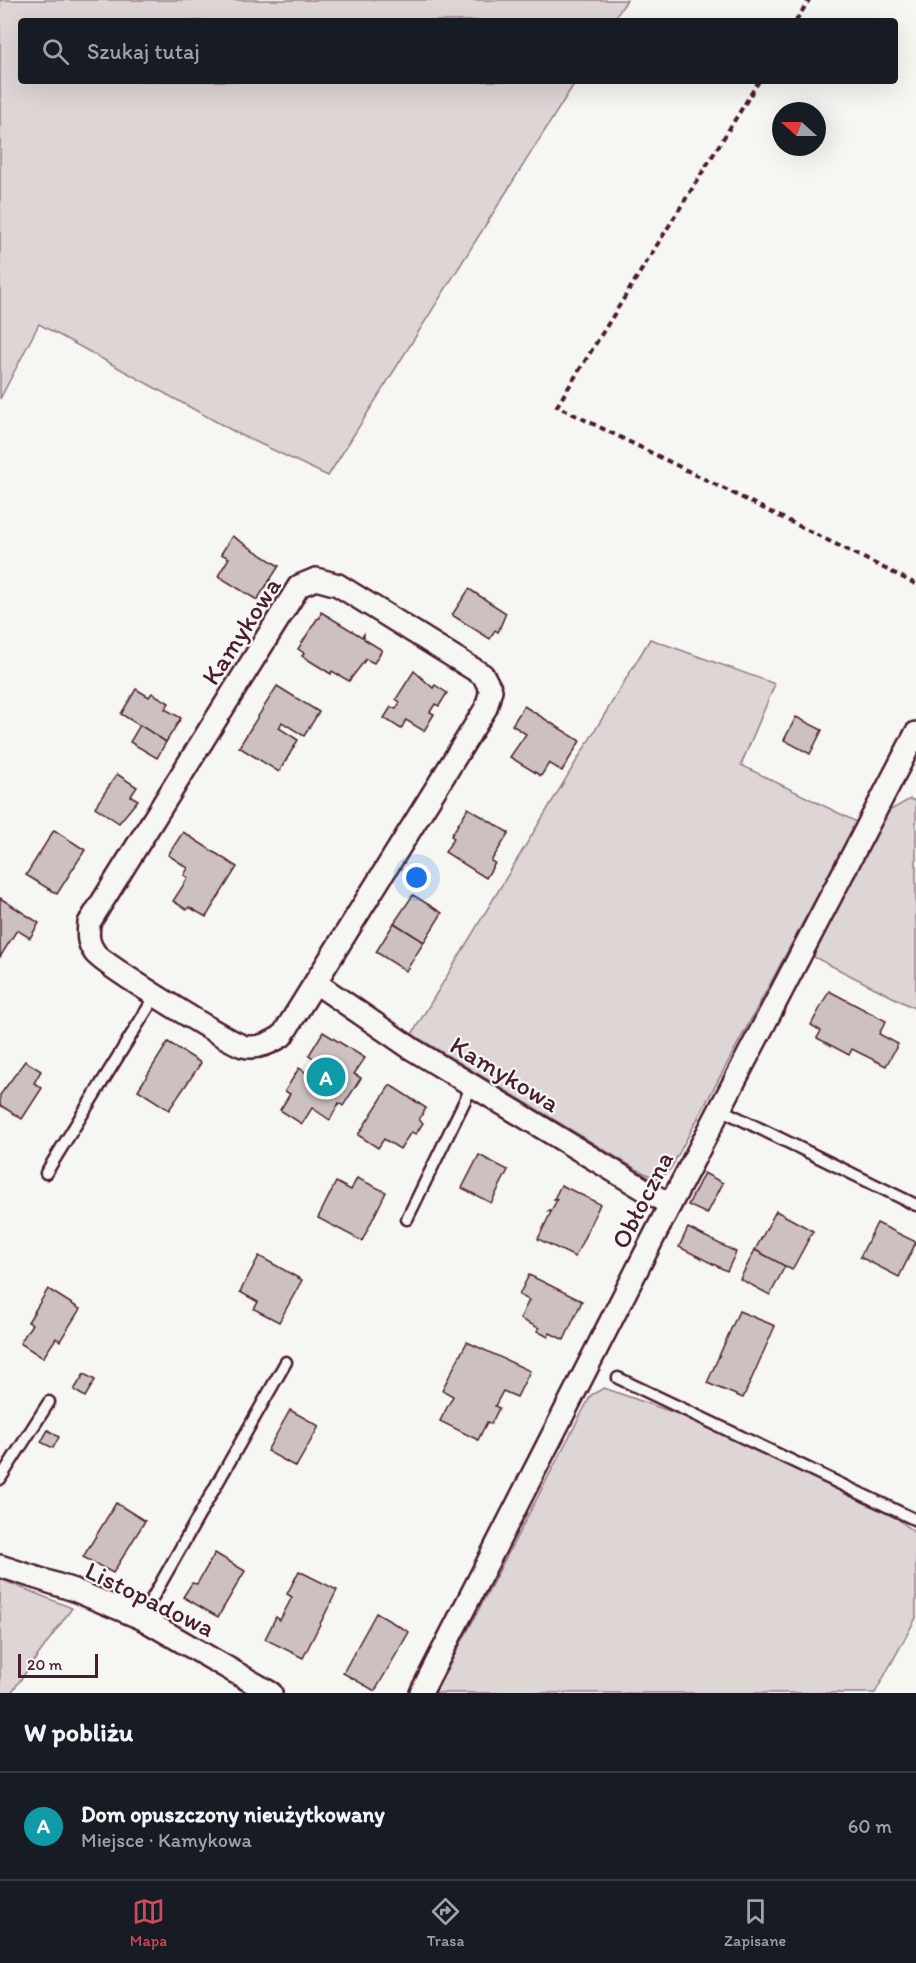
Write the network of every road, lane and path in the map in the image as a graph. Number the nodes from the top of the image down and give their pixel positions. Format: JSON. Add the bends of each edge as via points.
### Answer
{"nodes":[{"id":1,"x":809,"y":0,"type":"edge"},
{"id":2,"x":798,"y":18,"type":"edge"},
{"id":3,"x":757,"y":84,"type":"edge"},
{"id":4,"x":916,"y":584,"type":"edge"},
{"id":5,"x":916,"y":733,"type":"edge"},
{"id":6,"x":316,"y":983,"type":"junction"},
{"id":7,"x":156,"y":995,"type":"junction"},
{"id":8,"x":472,"y":1086,"type":"junction"},
{"id":9,"x":720,"y":1109,"type":"junction"},
{"id":10,"x":46,"y":1173,"type":"dead end"},
{"id":11,"x":670,"y":1205,"type":"junction"},
{"id":12,"x":916,"y":1205,"type":"edge"},
{"id":13,"x":407,"y":1219,"type":"dead end"},
{"id":14,"x":286,"y":1362,"type":"dead end"},
{"id":15,"x":618,"y":1377,"type":"dead end"},
{"id":16,"x":49,"y":1402,"type":"dead end"},
{"id":17,"x":0,"y":1479,"type":"edge"},
{"id":18,"x":916,"y":1520,"type":"edge"},
{"id":19,"x":0,"y":1566,"type":"edge"},
{"id":20,"x":141,"y":1618,"type":"junction"},
{"id":21,"x":271,"y":1693,"type":"edge"},
{"id":22,"x":421,"y":1693,"type":"edge"}],
"edges":[{"from":1,"to":2,"type":"path"},
{"from":3,"to":4,"type":"path","via":[[557,406]]},
{"from":5,"to":9,"type":"street","name":"Obłoczna"},
{"from":6,"to":7,"type":"street","name":"Kamykowa","via":[[282,1036],[268,1045],[244,1046]]},
{"from":6,"to":7,"type":"street","name":"Kamykowa","via":[[486,708],[491,690],[483,675],[338,585],[316,579],[299,586],[89,923],[87,940],[96,955]]},
{"from":6,"to":8,"type":"street","name":"Kamykowa"},
{"from":7,"to":10,"type":"lane"},
{"from":8,"to":11,"type":"street","name":"Kamykowa"},
{"from":8,"to":13,"type":"lane"},
{"from":9,"to":11,"type":"street","name":"Obłoczna"},
{"from":9,"to":12,"type":"lane"},
{"from":11,"to":22,"type":"street","name":"Obłoczna"},
{"from":14,"to":20,"type":"lane"},
{"from":15,"to":18,"type":"lane"},
{"from":16,"to":17,"type":"lane"},
{"from":19,"to":20,"type":"street","name":"Listopadowa","via":[[74,1590]]},
{"from":20,"to":21,"type":"street","name":"Listopadowa"}]}
